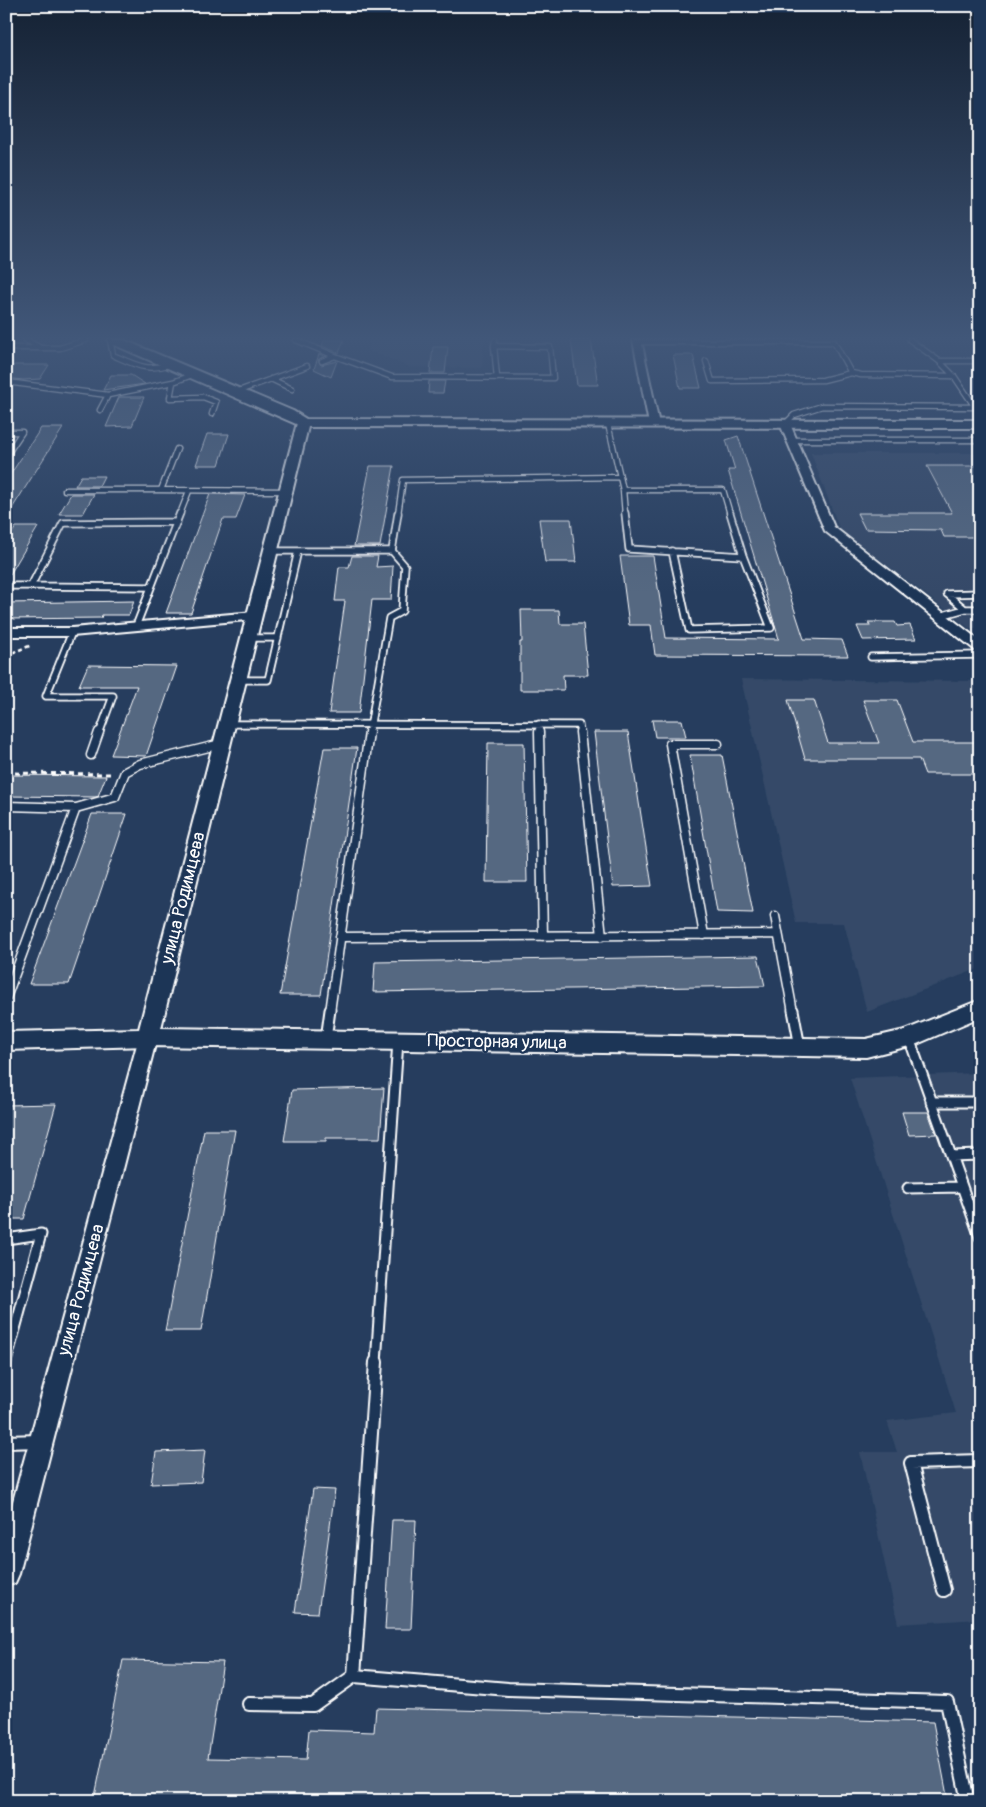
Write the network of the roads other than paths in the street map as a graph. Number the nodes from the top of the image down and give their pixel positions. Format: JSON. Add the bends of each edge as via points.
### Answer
{"nodes":[{"id":1,"x":302,"y":424,"type":"edge"},
{"id":2,"x":608,"y":424,"type":"edge"},
{"id":3,"x":785,"y":424,"type":"edge"},
{"id":4,"x":6,"y":432,"type":"edge"},
{"id":5,"x":793,"y":440,"type":"junction"},
{"id":6,"x":980,"y":440,"type":"edge"},
{"id":7,"x":178,"y":449,"type":"dead end"},
{"id":8,"x":6,"y":456,"type":"edge"},
{"id":9,"x":620,"y":477,"type":"junction"},
{"id":10,"x":65,"y":490,"type":"dead end"},
{"id":11,"x":161,"y":490,"type":"junction"},
{"id":12,"x":623,"y":490,"type":"junction"},
{"id":13,"x":189,"y":491,"type":"junction"},
{"id":14,"x":286,"y":491,"type":"junction"},
{"id":15,"x":177,"y":522,"type":"junction"},
{"id":16,"x":672,"y":550,"type":"junction"},
{"id":17,"x":271,"y":551,"type":"junction"},
{"id":18,"x":298,"y":551,"type":"junction"},
{"id":19,"x":392,"y":551,"type":"junction"},
{"id":20,"x":743,"y":556,"type":"junction"},
{"id":21,"x":6,"y":586,"type":"edge"},
{"id":22,"x":31,"y":586,"type":"junction"},
{"id":23,"x":150,"y":587,"type":"junction"},
{"id":24,"x":980,"y":593,"type":"edge"},
{"id":25,"x":965,"y":609,"type":"junction"},
{"id":26,"x":980,"y":609,"type":"edge"},
{"id":27,"x":254,"y":616,"type":"junction"},
{"id":28,"x":940,"y":616,"type":"junction"},
{"id":29,"x":136,"y":626,"type":"junction"},
{"id":30,"x":6,"y":632,"type":"edge"},
{"id":31,"x":72,"y":632,"type":"junction"},
{"id":32,"x":249,"y":638,"type":"junction"},
{"id":33,"x":278,"y":638,"type":"junction"},
{"id":34,"x":980,"y":647,"type":"edge"},
{"id":35,"x":980,"y":655,"type":"edge"},
{"id":36,"x":871,"y":657,"type":"dead end"},
{"id":37,"x":238,"y":680,"type":"junction"},
{"id":38,"x":227,"y":724,"type":"junction"},
{"id":39,"x":370,"y":724,"type":"junction"},
{"id":40,"x":539,"y":724,"type":"junction"},
{"id":41,"x":222,"y":743,"type":"junction"},
{"id":42,"x":718,"y":744,"type":"dead end"},
{"id":43,"x":91,"y":755,"type":"dead end"},
{"id":44,"x":6,"y":806,"type":"edge"},
{"id":45,"x":76,"y":808,"type":"junction"},
{"id":46,"x":775,"y":916,"type":"dead end"},
{"id":47,"x":778,"y":934,"type":"junction"},
{"id":48,"x":704,"y":935,"type":"junction"},
{"id":49,"x":543,"y":936,"type":"junction"},
{"id":50,"x":602,"y":936,"type":"junction"},
{"id":51,"x":340,"y":937,"type":"junction"},
{"id":52,"x":6,"y":998,"type":"edge"},
{"id":53,"x":980,"y":1008,"type":"edge"},
{"id":54,"x":148,"y":1037,"type":"junction"},
{"id":55,"x":909,"y":1038,"type":"junction"},
{"id":56,"x":326,"y":1039,"type":"junction"},
{"id":57,"x":398,"y":1040,"type":"junction"},
{"id":58,"x":6,"y":1041,"type":"edge"},
{"id":59,"x":800,"y":1047,"type":"junction"},
{"id":60,"x":931,"y":1102,"type":"junction"},
{"id":61,"x":980,"y":1102,"type":"edge"},
{"id":62,"x":980,"y":1155,"type":"edge"},
{"id":63,"x":951,"y":1156,"type":"junction"},
{"id":64,"x":962,"y":1187,"type":"junction"},
{"id":65,"x":908,"y":1188,"type":"dead end"},
{"id":66,"x":975,"y":1208,"type":"edge"},
{"id":67,"x":980,"y":1237,"type":"edge"},
{"id":68,"x":6,"y":1239,"type":"edge"},
{"id":69,"x":6,"y":1362,"type":"edge"},
{"id":70,"x":41,"y":1441,"type":"junction"},
{"id":71,"x":6,"y":1442,"type":"edge"},
{"id":72,"x":980,"y":1461,"type":"edge"},
{"id":73,"x":6,"y":1574,"type":"edge"},
{"id":74,"x":944,"y":1590,"type":"dead end"},
{"id":75,"x":354,"y":1676,"type":"junction"},
{"id":76,"x":249,"y":1704,"type":"dead end"},
{"id":77,"x":968,"y":1801,"type":"edge"}],
"edges":[{"from":1,"to":14,"type":"street","name":"улица Родимцева"},
{"from":2,"to":9,"type":"lane"},
{"from":3,"to":5,"type":"street"},
{"from":4,"to":8,"type":"lane","via":[[22,432]]},
{"from":5,"to":6,"type":"lane"},
{"from":5,"to":28,"type":"street","via":[[829,529]]},
{"from":7,"to":11,"type":"lane"},
{"from":9,"to":12,"type":"lane"},
{"from":9,"to":19,"type":"lane","via":[[403,480]]},
{"from":10,"to":11,"type":"lane"},
{"from":11,"to":13,"type":"lane"},
{"from":12,"to":16,"type":"lane","via":[[629,549]]},
{"from":12,"to":20,"type":"lane","via":[[723,490]]},
{"from":13,"to":14,"type":"lane"},
{"from":13,"to":15,"type":"lane"},
{"from":14,"to":17,"type":"street","name":"улица Родимцева"},
{"from":15,"to":22,"type":"lane","via":[[63,523]]},
{"from":15,"to":23,"type":"lane"},
{"from":16,"to":20,"type":"lane"},
{"from":16,"to":20,"type":"lane","via":[[689,630],[771,628]]},
{"from":17,"to":18,"type":"lane"},
{"from":17,"to":27,"type":"street","name":"улица Родимцева"},
{"from":18,"to":19,"type":"lane"},
{"from":18,"to":33,"type":"lane"},
{"from":19,"to":39,"type":"lane","via":[[404,566],[402,612],[389,618]]},
{"from":21,"to":22,"type":"lane"},
{"from":22,"to":23,"type":"lane"},
{"from":23,"to":29,"type":"lane"},
{"from":24,"to":25,"type":"lane","via":[[947,594]]},
{"from":25,"to":26,"type":"lane"},
{"from":25,"to":28,"type":"lane"},
{"from":27,"to":29,"type":"street"},
{"from":27,"to":32,"type":"street","name":"улица Родимцева"},
{"from":28,"to":34,"type":"street"},
{"from":29,"to":31,"type":"street"},
{"from":30,"to":31,"type":"street"},
{"from":31,"to":43,"type":"lane","via":[[46,696],[113,696]]},
{"from":32,"to":33,"type":"lane"},
{"from":32,"to":37,"type":"street","name":"улица Родимцева"},
{"from":33,"to":37,"type":"lane","via":[[268,680]]},
{"from":35,"to":36,"type":"lane"},
{"from":37,"to":38,"type":"street","name":"улица Родимцева"},
{"from":38,"to":39,"type":"lane"},
{"from":38,"to":41,"type":"street","name":"улица Родимцева"},
{"from":39,"to":40,"type":"lane"},
{"from":39,"to":51,"type":"lane"},
{"from":40,"to":49,"type":"lane"},
{"from":40,"to":50,"type":"lane","via":[[579,724]]},
{"from":41,"to":45,"type":"lane","via":[[140,764],[124,774],[115,797]]},
{"from":41,"to":54,"type":"street","name":"улица Родимцева"},
{"from":42,"to":48,"type":"lane","via":[[670,744]]},
{"from":44,"to":45,"type":"lane"},
{"from":45,"to":52,"type":"lane"},
{"from":46,"to":47,"type":"lane"},
{"from":47,"to":48,"type":"lane"},
{"from":47,"to":59,"type":"lane"},
{"from":48,"to":50,"type":"lane"},
{"from":49,"to":50,"type":"lane"},
{"from":49,"to":51,"type":"lane"},
{"from":51,"to":56,"type":"lane"},
{"from":53,"to":55,"type":"street","name":"Просторная улица"},
{"from":54,"to":56,"type":"street","name":"Просторная улица"},
{"from":54,"to":58,"type":"street","name":"Просторная улица"},
{"from":54,"to":70,"type":"street","name":"улица Родимцева"},
{"from":55,"to":59,"type":"street","name":"Просторная улица","via":[[866,1048]]},
{"from":55,"to":60,"type":"lane"},
{"from":56,"to":57,"type":"street","name":"Просторная улица"},
{"from":57,"to":59,"type":"street","name":"Просторная улица"},
{"from":57,"to":75,"type":"lane"},
{"from":60,"to":61,"type":"lane"},
{"from":60,"to":63,"type":"lane"},
{"from":62,"to":63,"type":"lane"},
{"from":63,"to":64,"type":"lane"},
{"from":64,"to":65,"type":"lane"},
{"from":64,"to":66,"type":"lane"},
{"from":66,"to":67,"type":"lane"},
{"from":68,"to":69,"type":"lane","via":[[41,1234]]},
{"from":70,"to":71,"type":"lane"},
{"from":70,"to":73,"type":"street","name":"улица Родимцева"},
{"from":72,"to":74,"type":"lane","via":[[911,1463]]},
{"from":75,"to":76,"type":"lane","via":[[313,1705]]},
{"from":75,"to":77,"type":"lane","via":[[508,1689],[947,1702]]}]}
